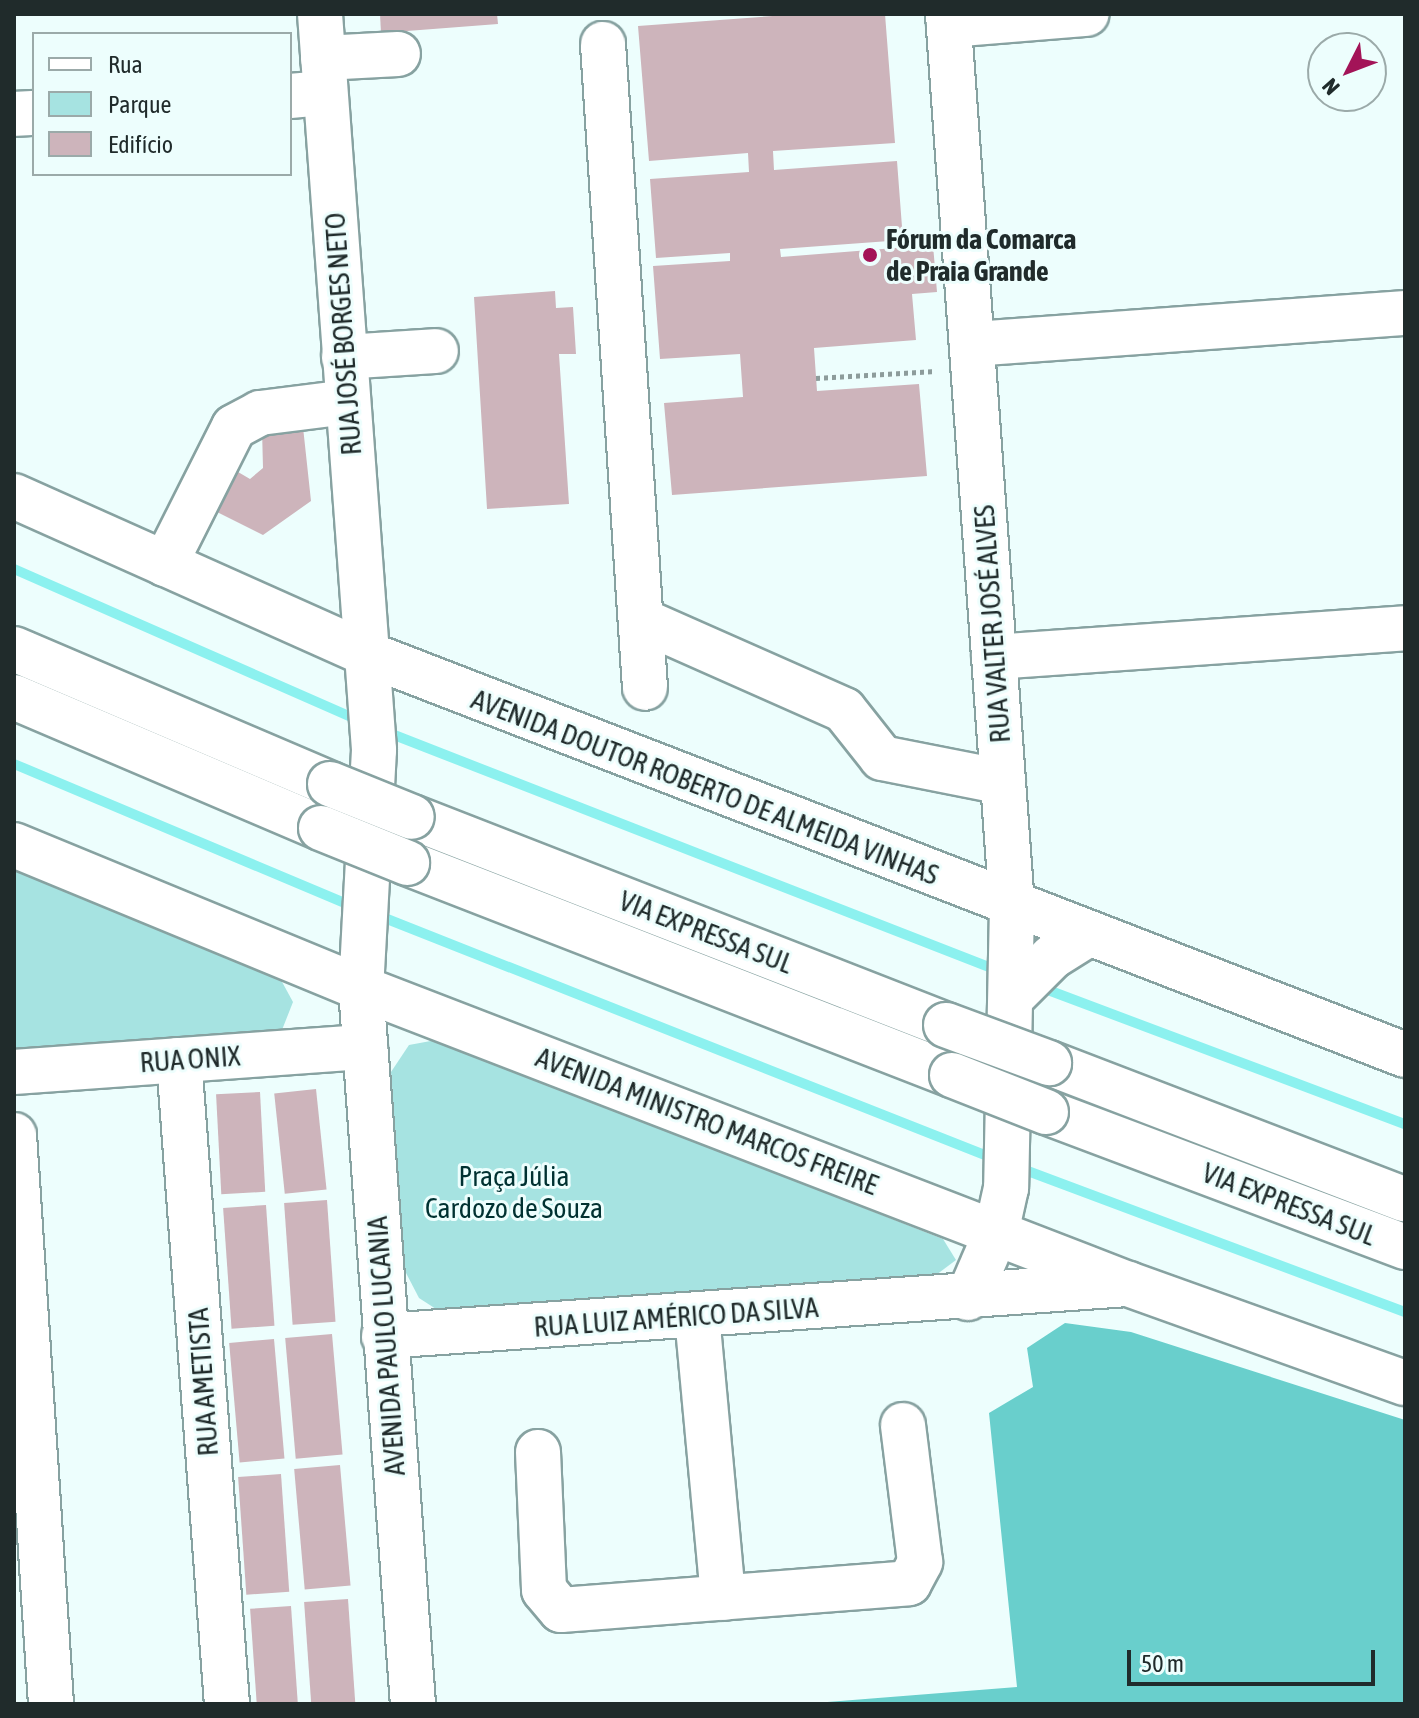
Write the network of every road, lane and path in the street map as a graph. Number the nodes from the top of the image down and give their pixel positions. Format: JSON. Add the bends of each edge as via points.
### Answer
{"nodes":[{"id":1,"x":320,"y":14,"type":"edge"},
{"id":2,"x":1087,"y":14,"type":"edge"},
{"id":3,"x":948,"y":19,"type":"edge"},
{"id":4,"x":603,"y":44,"type":"dead end"},
{"id":5,"x":398,"y":54,"type":"dead end"},
{"id":6,"x":313,"y":83,"type":"edge"},
{"id":7,"x":1405,"y":313,"type":"edge"},
{"id":8,"x":436,"y":351,"type":"dead end"},
{"id":9,"x":973,"y":356,"type":"junction"},
{"id":10,"x":344,"y":357,"type":"junction"},
{"id":11,"x":816,"y":378,"type":"dead end"},
{"id":12,"x":347,"y":402,"type":"junction"},
{"id":13,"x":14,"y":496,"type":"edge"},
{"id":14,"x":165,"y":564,"type":"junction"},
{"id":15,"x":641,"y":620,"type":"junction"},
{"id":16,"x":1405,"y":628,"type":"edge"},
{"id":17,"x":14,"y":649,"type":"edge"},
{"id":18,"x":365,"y":653,"type":"junction"},
{"id":19,"x":994,"y":657,"type":"junction"},
{"id":20,"x":645,"y":688,"type":"dead end"},
{"id":21,"x":14,"y":697,"type":"edge"},
{"id":22,"x":372,"y":730,"type":"joint"},
{"id":23,"x":1003,"y":782,"type":"junction"},
{"id":24,"x":14,"y":845,"type":"edge"},
{"id":25,"x":1012,"y":907,"type":"junction"},
{"id":26,"x":1087,"y":935,"type":"junction"},
{"id":27,"x":1018,"y":983,"type":"junction"},
{"id":28,"x":361,"y":988,"type":"junction"},
{"id":29,"x":365,"y":1047,"type":"junction"},
{"id":30,"x":1405,"y":1055,"type":"edge"},
{"id":31,"x":179,"y":1060,"type":"junction"},
{"id":32,"x":14,"y":1072,"type":"edge"},
{"id":33,"x":14,"y":1135,"type":"edge"},
{"id":34,"x":1405,"y":1200,"type":"edge"},
{"id":35,"x":996,"y":1233,"type":"junction"},
{"id":36,"x":1405,"y":1247,"type":"edge"},
{"id":37,"x":1128,"y":1284,"type":"junction"},
{"id":38,"x":968,"y":1298,"type":"junction"},
{"id":39,"x":697,"y":1316,"type":"junction"},
{"id":40,"x":384,"y":1336,"type":"junction"},
{"id":41,"x":1405,"y":1383,"type":"edge"},
{"id":42,"x":903,"y":1425,"type":"dead end"},
{"id":43,"x":538,"y":1452,"type":"dead end"},
{"id":44,"x":723,"y":1598,"type":"junction"},
{"id":45,"x":51,"y":1704,"type":"edge"},
{"id":46,"x":227,"y":1704,"type":"edge"},
{"id":47,"x":413,"y":1704,"type":"edge"}],
"edges":[{"from":1,"to":6,"type":"main road","name":"RUA JOSÉ BORGES NETO"},
{"from":2,"to":3,"type":"main road"},
{"from":3,"to":9,"type":"main road","name":"RUA VALTER JOSÉ ALVES"},
{"from":4,"to":15,"type":"main road"},
{"from":5,"to":6,"type":"main road"},
{"from":6,"to":10,"type":"main road","name":"RUA JOSÉ BORGES NETO"},
{"from":7,"to":9,"type":"main road"},
{"from":8,"to":10,"type":"main road"},
{"from":9,"to":11,"type":"path"},
{"from":9,"to":19,"type":"main road","name":"RUA VALTER JOSÉ ALVES"},
{"from":10,"to":12,"type":"main road","name":"RUA JOSÉ BORGES NETO"},
{"from":12,"to":14,"type":"main road","via":[[260,413],[234,427]]},
{"from":12,"to":18,"type":"main road","name":"RUA JOSÉ BORGES NETO"},
{"from":13,"to":14,"type":"main road","name":"AVENIDA DOUTOR ROBERTO DE ALMEIDA VINHAS"},
{"from":14,"to":18,"type":"main road","name":"AVENIDA DOUTOR ROBERTO DE ALMEIDA VINHAS"},
{"from":15,"to":20,"type":"main road"},
{"from":15,"to":23,"type":"main road","via":[[844,710],[882,758]]},
{"from":16,"to":19,"type":"main road"},
{"from":17,"to":34,"type":"main road","name":"VIA EXPRESSA SUL","bridge":true,"via":[[412,817]]},
{"from":18,"to":22,"type":"main road","name":"RUA JOSÉ BORGES NETO"},
{"from":18,"to":25,"type":"main road","name":"AVENIDA DOUTOR ROBERTO DE ALMEIDA VINHAS"},
{"from":19,"to":23,"type":"main road","name":"RUA VALTER JOSÉ ALVES"},
{"from":21,"to":36,"type":"main road","name":"VIA EXPRESSA SUL","bridge":true,"via":[[407,863]]},
{"from":22,"to":28,"type":"main road","name":"AVENIDA PAULO LUCANIA"},
{"from":23,"to":25,"type":"main road","name":"RUA VALTER JOSÉ ALVES"},
{"from":24,"to":28,"type":"main road","name":"AVENIDA MINISTRO MARCOS FREIRE"},
{"from":25,"to":26,"type":"main road","name":"AVENIDA DOUTOR ROBERTO DE ALMEIDA VINHAS"},
{"from":25,"to":27,"type":"main road","name":"RUA VALTER JOSÉ ALVES"},
{"from":26,"to":27,"type":"main road"},
{"from":26,"to":30,"type":"main road","name":"AVENIDA DOUTOR ROBERTO DE ALMEIDA VINHAS"},
{"from":27,"to":35,"type":"main road","name":"RUA VALTER JOSÉ ALVES","via":[[1007,1164]]},
{"from":28,"to":29,"type":"main road","name":"AVENIDA PAULO LUCANIA"},
{"from":28,"to":35,"type":"main road","name":"AVENIDA MINISTRO MARCOS FREIRE"},
{"from":29,"to":31,"type":"main road","name":"RUA ONIX"},
{"from":29,"to":40,"type":"main road","name":"AVENIDA PAULO LUCANIA"},
{"from":31,"to":32,"type":"main road","name":"RUA ONIX"},
{"from":31,"to":46,"type":"main road","name":"RUA AMETISTA"},
{"from":33,"to":45,"type":"main road"},
{"from":35,"to":37,"type":"main road","name":"AVENIDA MINISTRO MARCOS FREIRE"},
{"from":35,"to":38,"type":"main road"},
{"from":37,"to":38,"type":"main road","name":"RUA LUIZ AMÉRICO DA SILVA"},
{"from":37,"to":41,"type":"main road","name":"AVENIDA MINISTRO MARCOS FREIRE"},
{"from":38,"to":39,"type":"main road","name":"RUA LUIZ AMÉRICO DA SILVA"},
{"from":39,"to":40,"type":"main road","name":"RUA LUIZ AMÉRICO DA SILVA"},
{"from":39,"to":44,"type":"main road"},
{"from":40,"to":47,"type":"main road","name":"AVENIDA PAULO LUCANIA"},
{"from":42,"to":44,"type":"main road","via":[[920,1562],[909,1583]]},
{"from":43,"to":44,"type":"main road","via":[[544,1590],[553,1608]]}]}
